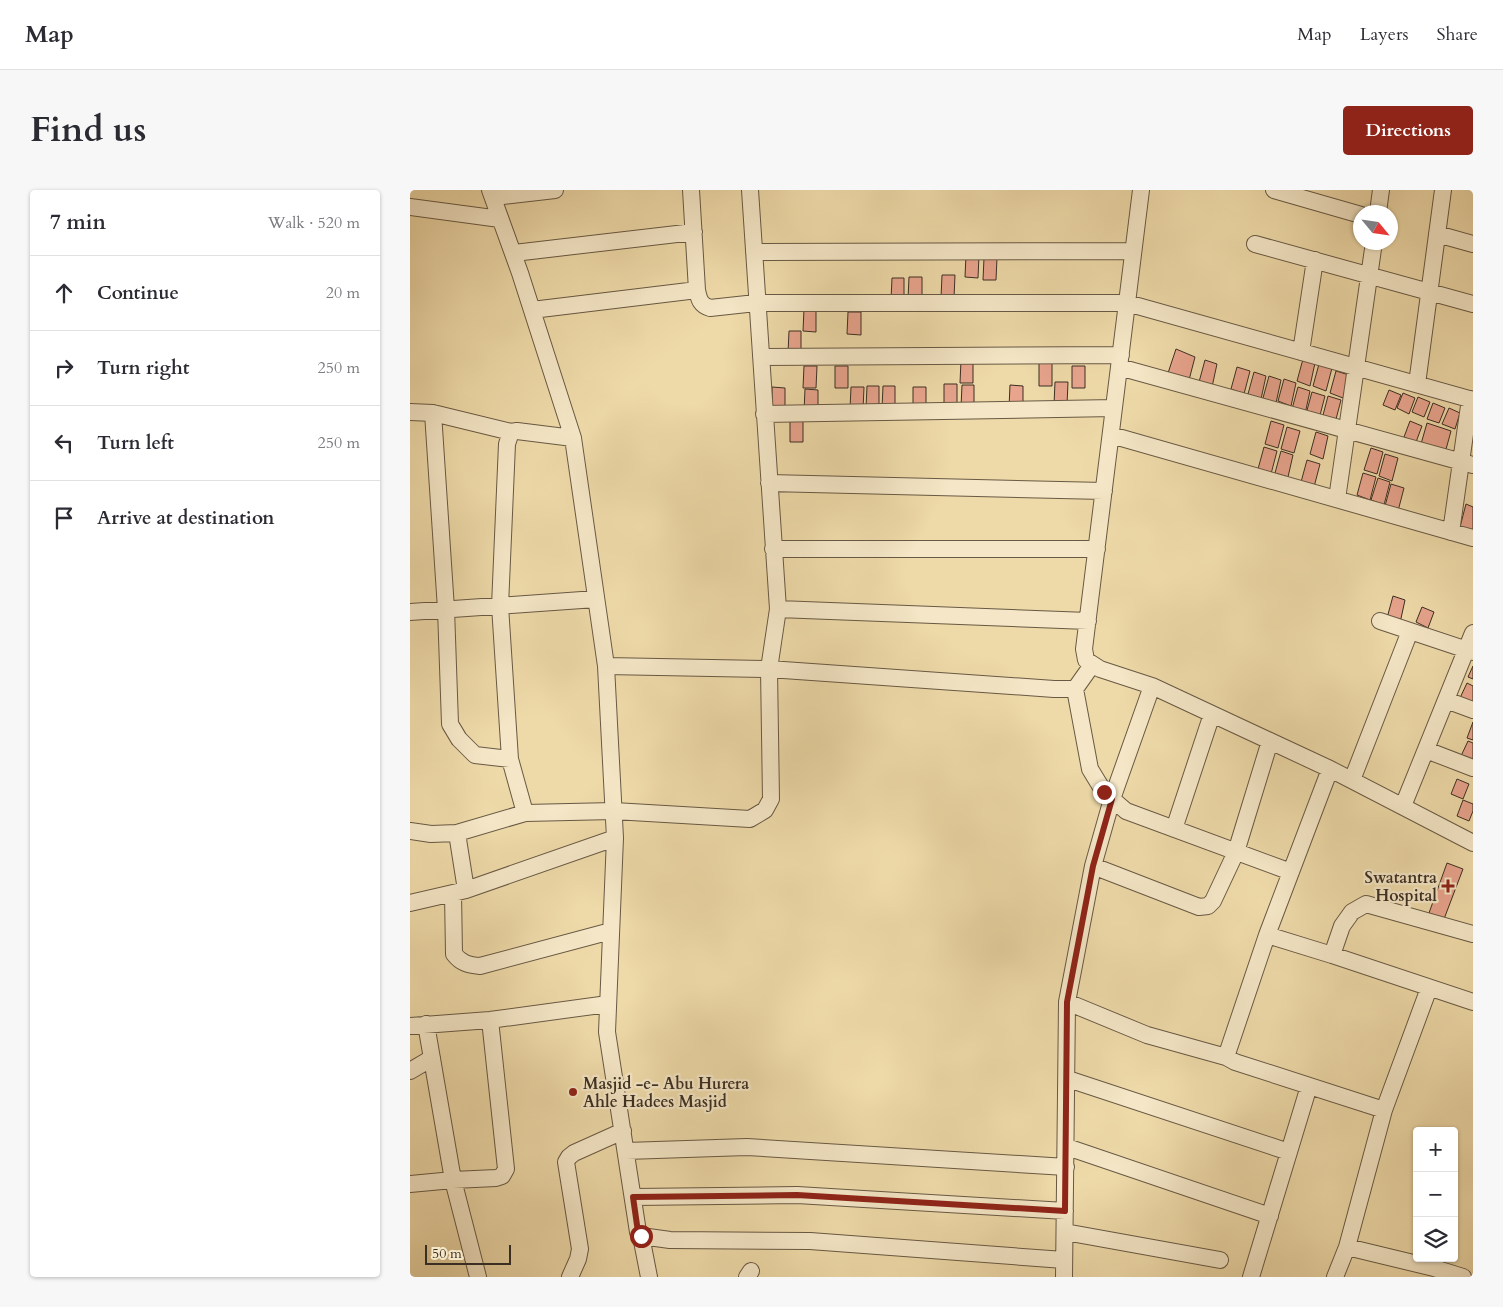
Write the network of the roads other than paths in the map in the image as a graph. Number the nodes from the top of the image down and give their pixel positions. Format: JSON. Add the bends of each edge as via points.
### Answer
{"nodes":[{"id":1,"x":556,"y":190,"type":"edge"},
{"id":2,"x":691,"y":190,"type":"edge"},
{"id":3,"x":750,"y":190,"type":"edge"},
{"id":4,"x":1141,"y":190,"type":"edge"},
{"id":5,"x":1274,"y":190,"type":"edge"},
{"id":6,"x":1381,"y":190,"type":"edge"},
{"id":7,"x":1443,"y":190,"type":"edge"},
{"id":8,"x":492,"y":194,"type":"edge"},
{"id":9,"x":1379,"y":205,"type":"edge"},
{"id":10,"x":410,"y":207,"type":"edge"},
{"id":11,"x":1353,"y":213,"type":"edge"},
{"id":12,"x":500,"y":219,"type":"junction"},
{"id":13,"x":694,"y":232,"type":"junction"},
{"id":14,"x":1437,"y":234,"type":"junction"},
{"id":15,"x":1255,"y":244,"type":"dead end"},
{"id":16,"x":1473,"y":244,"type":"edge"},
{"id":17,"x":1373,"y":250,"type":"edge"},
{"id":18,"x":1133,"y":251,"type":"junction"},
{"id":19,"x":754,"y":252,"type":"junction"},
{"id":20,"x":514,"y":253,"type":"junction"},
{"id":21,"x":1315,"y":260,"type":"junction"},
{"id":22,"x":1369,"y":275,"type":"junction"},
{"id":23,"x":697,"y":290,"type":"junction"},
{"id":24,"x":1429,"y":292,"type":"junction"},
{"id":25,"x":1127,"y":302,"type":"junction"},
{"id":26,"x":756,"y":303,"type":"junction"},
{"id":27,"x":1473,"y":304,"type":"edge"},
{"id":28,"x":532,"y":310,"type":"junction"},
{"id":29,"x":1301,"y":352,"type":"junction"},
{"id":30,"x":760,"y":357,"type":"junction"},
{"id":31,"x":1120,"y":361,"type":"junction"},
{"id":32,"x":1356,"y":367,"type":"junction"},
{"id":33,"x":1417,"y":384,"type":"junction"},
{"id":34,"x":1471,"y":400,"type":"edge"},
{"id":35,"x":1114,"y":408,"type":"junction"},
{"id":36,"x":410,"y":412,"type":"edge"},
{"id":37,"x":433,"y":413,"type":"junction"},
{"id":38,"x":764,"y":414,"type":"junction"},
{"id":39,"x":1347,"y":430,"type":"junction"},
{"id":40,"x":511,"y":432,"type":"junction"},
{"id":41,"x":1111,"y":435,"type":"junction"},
{"id":42,"x":573,"y":438,"type":"junction"},
{"id":43,"x":1467,"y":464,"type":"edge"},
{"id":44,"x":769,"y":483,"type":"junction"},
{"id":45,"x":1104,"y":491,"type":"junction"},
{"id":46,"x":1336,"y":499,"type":"junction"},
{"id":47,"x":1452,"y":532,"type":"junction"},
{"id":48,"x":1473,"y":538,"type":"edge"},
{"id":49,"x":773,"y":549,"type":"junction"},
{"id":50,"x":1097,"y":549,"type":"junction"},
{"id":51,"x":596,"y":599,"type":"junction"},
{"id":52,"x":500,"y":606,"type":"junction"},
{"id":53,"x":778,"y":609,"type":"junction"},
{"id":54,"x":446,"y":610,"type":"junction"},
{"id":55,"x":410,"y":612,"type":"edge"},
{"id":56,"x":1088,"y":621,"type":"junction"},
{"id":57,"x":1380,"y":621,"type":"dead end"},
{"id":58,"x":1410,"y":631,"type":"junction"},
{"id":59,"x":1473,"y":633,"type":"edge"},
{"id":60,"x":1470,"y":651,"type":"edge"},
{"id":61,"x":1092,"y":665,"type":"junction"},
{"id":62,"x":606,"y":666,"type":"junction"},
{"id":63,"x":769,"y":669,"type":"junction"},
{"id":64,"x":1152,"y":686,"type":"junction"},
{"id":65,"x":1074,"y":689,"type":"junction"},
{"id":66,"x":1446,"y":700,"type":"junction"},
{"id":67,"x":1473,"y":710,"type":"edge"},
{"id":68,"x":1212,"y":714,"type":"junction"},
{"id":69,"x":1270,"y":741,"type":"junction"},
{"id":70,"x":1426,"y":750,"type":"junction"},
{"id":71,"x":510,"y":759,"type":"junction"},
{"id":72,"x":1473,"y":768,"type":"edge"},
{"id":73,"x":1341,"y":774,"type":"junction"},
{"id":74,"x":1112,"y":799,"type":"junction"},
{"id":75,"x":1403,"y":806,"type":"junction"},
{"id":76,"x":614,"y":811,"type":"junction"},
{"id":77,"x":525,"y":813,"type":"junction"},
{"id":78,"x":1174,"y":829,"type":"junction"},
{"id":79,"x":410,"y":831,"type":"edge"},
{"id":80,"x":457,"y":834,"type":"junction"},
{"id":81,"x":615,"y":838,"type":"junction"},
{"id":82,"x":1473,"y":843,"type":"edge"},
{"id":83,"x":1236,"y":852,"type":"junction"},
{"id":84,"x":1093,"y":866,"type":"junction"},
{"id":85,"x":1291,"y":872,"type":"junction"},
{"id":86,"x":460,"y":891,"type":"junction"},
{"id":87,"x":410,"y":903,"type":"edge"},
{"id":88,"x":612,"y":930,"type":"junction"},
{"id":89,"x":1473,"y":934,"type":"edge"},
{"id":90,"x":1267,"y":935,"type":"junction"},
{"id":91,"x":1332,"y":955,"type":"junction"},
{"id":92,"x":1430,"y":988,"type":"junction"},
{"id":93,"x":1067,"y":1002,"type":"junction"},
{"id":94,"x":1473,"y":1002,"type":"edge"},
{"id":95,"x":608,"y":1004,"type":"junction"},
{"id":96,"x":490,"y":1020,"type":"junction"},
{"id":97,"x":418,"y":1025,"type":"edge"},
{"id":98,"x":1226,"y":1057,"type":"junction"},
{"id":99,"x":432,"y":1058,"type":"junction"},
{"id":100,"x":410,"y":1071,"type":"edge"},
{"id":101,"x":1068,"y":1079,"type":"junction"},
{"id":102,"x":1309,"y":1086,"type":"junction"},
{"id":103,"x":1384,"y":1110,"type":"junction"},
{"id":104,"x":622,"y":1131,"type":"junction"},
{"id":105,"x":1067,"y":1147,"type":"junction"},
{"id":106,"x":626,"y":1151,"type":"junction"},
{"id":107,"x":1289,"y":1152,"type":"junction"},
{"id":108,"x":1066,"y":1167,"type":"junction"},
{"id":109,"x":453,"y":1180,"type":"junction"},
{"id":110,"x":410,"y":1184,"type":"edge"},
{"id":111,"x":633,"y":1197,"type":"junction"},
{"id":112,"x":1065,"y":1211,"type":"junction"},
{"id":113,"x":1270,"y":1216,"type":"junction"},
{"id":114,"x":1065,"y":1232,"type":"junction"},
{"id":115,"x":641,"y":1236,"type":"junction"},
{"id":116,"x":1347,"y":1247,"type":"junction"},
{"id":117,"x":1064,"y":1260,"type":"junction"},
{"id":118,"x":1220,"y":1260,"type":"dead end"},
{"id":119,"x":1433,"y":1272,"type":"edge"},
{"id":120,"x":478,"y":1277,"type":"edge"},
{"id":121,"x":570,"y":1277,"type":"edge"},
{"id":122,"x":649,"y":1277,"type":"edge"},
{"id":123,"x":1064,"y":1277,"type":"edge"},
{"id":124,"x":1251,"y":1277,"type":"edge"},
{"id":125,"x":1335,"y":1277,"type":"edge"},
{"id":126,"x":1463,"y":1277,"type":"edge"}],
"edges":[{"from":1,"to":8,"type":"street"},
{"from":2,"to":13,"type":"street"},
{"from":3,"to":19,"type":"street"},
{"from":4,"to":18,"type":"street"},
{"from":5,"to":11,"type":"street"},
{"from":6,"to":9,"type":"street"},
{"from":7,"to":14,"type":"street"},
{"from":8,"to":12,"type":"street"},
{"from":10,"to":12,"type":"street"},
{"from":12,"to":20,"type":"street"},
{"from":13,"to":20,"type":"street"},
{"from":13,"to":23,"type":"street"},
{"from":14,"to":16,"type":"street"},
{"from":14,"to":24,"type":"street"},
{"from":15,"to":21,"type":"street"},
{"from":17,"to":22,"type":"street"},
{"from":18,"to":19,"type":"street"},
{"from":18,"to":25,"type":"street"},
{"from":19,"to":26,"type":"street"},
{"from":20,"to":28,"type":"street"},
{"from":21,"to":22,"type":"street"},
{"from":21,"to":29,"type":"street"},
{"from":22,"to":24,"type":"street"},
{"from":22,"to":32,"type":"street"},
{"from":23,"to":26,"type":"street","via":[[703,306],[710,308]]},
{"from":23,"to":28,"type":"street"},
{"from":24,"to":27,"type":"street"},
{"from":24,"to":33,"type":"street"},
{"from":25,"to":26,"type":"street"},
{"from":25,"to":29,"type":"street"},
{"from":25,"to":31,"type":"street"},
{"from":26,"to":30,"type":"street"},
{"from":28,"to":42,"type":"street"},
{"from":29,"to":32,"type":"street"},
{"from":30,"to":31,"type":"street"},
{"from":30,"to":38,"type":"street"},
{"from":31,"to":35,"type":"street"},
{"from":31,"to":39,"type":"street"},
{"from":32,"to":33,"type":"street"},
{"from":32,"to":39,"type":"street"},
{"from":33,"to":34,"type":"street"},
{"from":34,"to":43,"type":"street"},
{"from":35,"to":38,"type":"street"},
{"from":35,"to":41,"type":"street"},
{"from":36,"to":37,"type":"street"},
{"from":37,"to":40,"type":"street"},
{"from":37,"to":54,"type":"street"},
{"from":38,"to":44,"type":"street"},
{"from":39,"to":43,"type":"street"},
{"from":39,"to":46,"type":"street"},
{"from":40,"to":42,"type":"street"},
{"from":40,"to":52,"type":"street","via":[[507,444]]},
{"from":41,"to":45,"type":"street"},
{"from":41,"to":46,"type":"street"},
{"from":42,"to":51,"type":"street"},
{"from":43,"to":47,"type":"street"},
{"from":44,"to":45,"type":"street"},
{"from":44,"to":49,"type":"street"},
{"from":45,"to":50,"type":"street"},
{"from":46,"to":47,"type":"street"},
{"from":47,"to":48,"type":"street"},
{"from":49,"to":50,"type":"street"},
{"from":49,"to":53,"type":"street"},
{"from":50,"to":56,"type":"street"},
{"from":51,"to":52,"type":"street"},
{"from":51,"to":62,"type":"street"},
{"from":52,"to":54,"type":"street"},
{"from":52,"to":71,"type":"street"},
{"from":53,"to":56,"type":"street"},
{"from":53,"to":63,"type":"street"},
{"from":54,"to":55,"type":"street"},
{"from":54,"to":71,"type":"street","via":[[450,724],[475,755]]},
{"from":56,"to":61,"type":"street","via":[[1084,655]]},
{"from":57,"to":58,"type":"street"},
{"from":58,"to":60,"type":"street"},
{"from":58,"to":73,"type":"street"},
{"from":59,"to":60,"type":"street"},
{"from":60,"to":66,"type":"street"},
{"from":61,"to":64,"type":"street"},
{"from":61,"to":65,"type":"street"},
{"from":62,"to":63,"type":"street"},
{"from":62,"to":76,"type":"street"},
{"from":63,"to":65,"type":"street"},
{"from":63,"to":76,"type":"street","via":[[771,799],[765,810],[750,819]]},
{"from":64,"to":68,"type":"street"},
{"from":64,"to":74,"type":"street"},
{"from":65,"to":74,"type":"street","via":[[1090,769]]},
{"from":66,"to":67,"type":"street"},
{"from":66,"to":70,"type":"street"},
{"from":68,"to":69,"type":"street"},
{"from":68,"to":78,"type":"street"},
{"from":69,"to":73,"type":"street"},
{"from":69,"to":83,"type":"street"},
{"from":70,"to":72,"type":"street"},
{"from":70,"to":75,"type":"street"},
{"from":71,"to":77,"type":"street"},
{"from":73,"to":75,"type":"street"},
{"from":73,"to":85,"type":"street","via":[[1323,788]]},
{"from":74,"to":78,"type":"street","via":[[1126,810]]},
{"from":74,"to":84,"type":"street"},
{"from":75,"to":82,"type":"street"},
{"from":76,"to":77,"type":"street"},
{"from":76,"to":81,"type":"street"},
{"from":77,"to":80,"type":"street"},
{"from":78,"to":83,"type":"street"},
{"from":79,"to":80,"type":"street"},
{"from":80,"to":86,"type":"street"},
{"from":81,"to":86,"type":"street"},
{"from":81,"to":88,"type":"street"},
{"from":83,"to":84,"type":"street","via":[[1208,906],[1199,906]]},
{"from":83,"to":85,"type":"street"},
{"from":84,"to":93,"type":"street"},
{"from":85,"to":90,"type":"street"},
{"from":86,"to":87,"type":"street"},
{"from":86,"to":88,"type":"street","via":[[454,954],[470,965],[480,966]]},
{"from":88,"to":95,"type":"street"},
{"from":89,"to":91,"type":"street","via":[[1366,904],[1352,912],[1342,926]]},
{"from":90,"to":91,"type":"street"},
{"from":90,"to":98,"type":"street"},
{"from":91,"to":92,"type":"street"},
{"from":92,"to":94,"type":"street"},
{"from":92,"to":103,"type":"street"},
{"from":93,"to":98,"type":"street","via":[[1147,1035]]},
{"from":93,"to":101,"type":"street"},
{"from":95,"to":96,"type":"street"},
{"from":95,"to":104,"type":"street","via":[[607,1032]]},
{"from":96,"to":97,"type":"street"},
{"from":96,"to":109,"type":"street","via":[[506,1169],[502,1176],[496,1178]]},
{"from":97,"to":99,"type":"street"},
{"from":98,"to":102,"type":"street"},
{"from":99,"to":100,"type":"street"},
{"from":99,"to":109,"type":"street"},
{"from":101,"to":105,"type":"street"},
{"from":101,"to":107,"type":"street"},
{"from":102,"to":103,"type":"street"},
{"from":102,"to":107,"type":"street"},
{"from":103,"to":116,"type":"street"},
{"from":104,"to":106,"type":"street"},
{"from":104,"to":121,"type":"street","via":[[574,1153],[566,1162],[580,1249]]},
{"from":105,"to":108,"type":"street"},
{"from":105,"to":113,"type":"street"},
{"from":106,"to":108,"type":"street","via":[[747,1147]]},
{"from":106,"to":111,"type":"street"},
{"from":107,"to":113,"type":"street"},
{"from":108,"to":112,"type":"street"},
{"from":109,"to":110,"type":"street"},
{"from":109,"to":120,"type":"street"},
{"from":111,"to":112,"type":"street","via":[[797,1195]]},
{"from":111,"to":115,"type":"street"},
{"from":112,"to":114,"type":"street"},
{"from":113,"to":124,"type":"street"},
{"from":114,"to":117,"type":"street"},
{"from":114,"to":118,"type":"street"},
{"from":115,"to":117,"type":"street","via":[[670,1240],[810,1241]]},
{"from":115,"to":122,"type":"street"},
{"from":116,"to":119,"type":"street"},
{"from":116,"to":125,"type":"street"},
{"from":117,"to":123,"type":"street"},
{"from":119,"to":126,"type":"street"}]}
